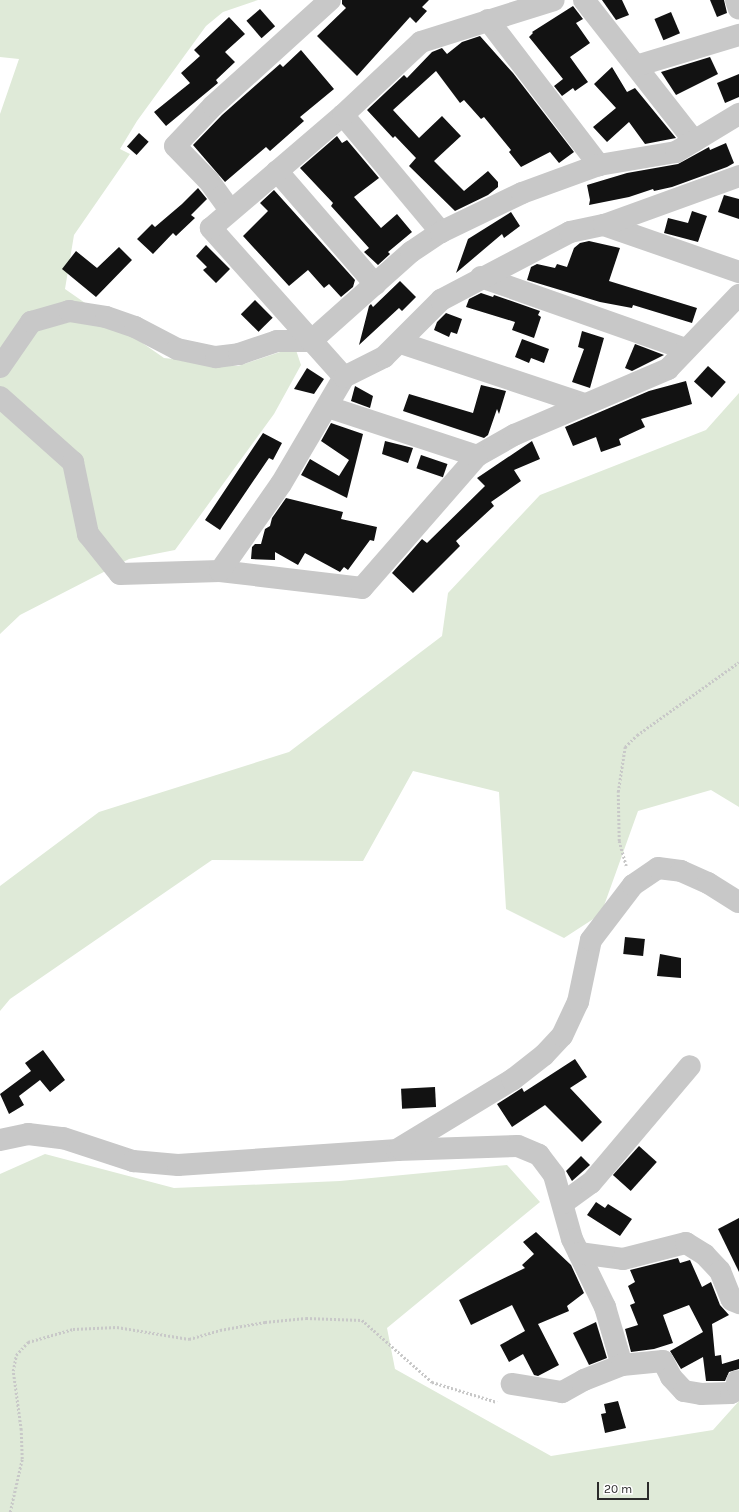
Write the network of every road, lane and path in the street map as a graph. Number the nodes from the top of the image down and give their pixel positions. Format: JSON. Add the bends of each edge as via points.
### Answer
{"nodes":[{"id":1,"x":330,"y":0,"type":"edge"},
{"id":2,"x":554,"y":0,"type":"edge"},
{"id":3,"x":584,"y":0,"type":"edge"},
{"id":4,"x":736,"y":0,"type":"edge"},
{"id":5,"x":739,"y":9,"type":"edge"},
{"id":6,"x":488,"y":20,"type":"junction"},
{"id":7,"x":739,"y":34,"type":"edge"},
{"id":8,"x":636,"y":66,"type":"junction"},
{"id":9,"x":739,"y":114,"type":"edge"},
{"id":10,"x":343,"y":115,"type":"junction"},
{"id":11,"x":694,"y":141,"type":"junction"},
{"id":12,"x":599,"y":165,"type":"junction"},
{"id":13,"x":277,"y":171,"type":"junction"},
{"id":14,"x":739,"y":176,"type":"edge"},
{"id":15,"x":230,"y":210,"type":"junction"},
{"id":16,"x":604,"y":225,"type":"junction"},
{"id":17,"x":441,"y":232,"type":"junction"},
{"id":18,"x":739,"y":272,"type":"edge"},
{"id":19,"x":481,"y":277,"type":"junction"},
{"id":20,"x":375,"y":284,"type":"junction"},
{"id":21,"x":739,"y":295,"type":"edge"},
{"id":22,"x":311,"y":341,"type":"junction"},
{"id":23,"x":401,"y":343,"type":"junction"},
{"id":24,"x":686,"y":348,"type":"junction"},
{"id":25,"x":0,"y":367,"type":"edge"},
{"id":26,"x":344,"y":377,"type":"junction"},
{"id":27,"x":0,"y":397,"type":"edge"},
{"id":28,"x":584,"y":404,"type":"junction"},
{"id":29,"x":328,"y":407,"type":"junction"},
{"id":30,"x":477,"y":456,"type":"junction"},
{"id":31,"x":220,"y":571,"type":"junction"},
{"id":32,"x":739,"y":662,"type":"edge"},
{"id":33,"x":633,"y":885,"type":"junction"},
{"id":34,"x":739,"y":902,"type":"edge"},
{"id":35,"x":690,"y":1066,"type":"dead end"},
{"id":36,"x":0,"y":1140,"type":"edge"},
{"id":37,"x":397,"y":1150,"type":"junction"},
{"id":38,"x":563,"y":1203,"type":"junction"},
{"id":39,"x":579,"y":1253,"type":"junction"},
{"id":40,"x":739,"y":1302,"type":"edge"},
{"id":41,"x":622,"y":1365,"type":"junction"},
{"id":42,"x":738,"y":1382,"type":"dead end"},
{"id":43,"x":512,"y":1384,"type":"dead end"},
{"id":44,"x":496,"y":1402,"type":"dead end"},
{"id":45,"x":10,"y":1512,"type":"edge"}],
"edges":[{"from":1,"to":15,"type":"street","via":[[213,106],[175,146],[208,180]]},
{"from":2,"to":6,"type":"street"},
{"from":3,"to":8,"type":"street"},
{"from":4,"to":5,"type":"street"},
{"from":6,"to":10,"type":"street","via":[[421,42]]},
{"from":6,"to":12,"type":"street"},
{"from":7,"to":8,"type":"street"},
{"from":8,"to":11,"type":"street"},
{"from":9,"to":11,"type":"street"},
{"from":10,"to":13,"type":"street"},
{"from":10,"to":17,"type":"street"},
{"from":11,"to":12,"type":"street","via":[[676,152]]},
{"from":12,"to":17,"type":"street","via":[[522,193]]},
{"from":13,"to":15,"type":"street"},
{"from":13,"to":20,"type":"street"},
{"from":14,"to":16,"type":"street"},
{"from":15,"to":22,"type":"street","via":[[211,228]]},
{"from":16,"to":18,"type":"street"},
{"from":16,"to":19,"type":"street","via":[[570,232]]},
{"from":17,"to":20,"type":"street","via":[[412,252]]},
{"from":19,"to":23,"type":"street","via":[[441,300]]},
{"from":19,"to":24,"type":"street"},
{"from":20,"to":22,"type":"street"},
{"from":21,"to":24,"type":"street"},
{"from":22,"to":25,"type":"street","via":[[277,341],[238,354],[216,357],[177,349],[135,327],[106,317],[69,311],[31,322]]},
{"from":22,"to":26,"type":"street"},
{"from":23,"to":26,"type":"street","via":[[384,357]]},
{"from":23,"to":28,"type":"street"},
{"from":24,"to":28,"type":"street","via":[[668,369]]},
{"from":26,"to":29,"type":"street"},
{"from":27,"to":31,"type":"street","via":[[73,462],[88,534],[120,574]]},
{"from":28,"to":30,"type":"street","via":[[514,435]]},
{"from":29,"to":30,"type":"street"},
{"from":29,"to":31,"type":"street","via":[[278,489]]},
{"from":30,"to":31,"type":"street","via":[[362,588]]},
{"from":32,"to":33,"type":"path","via":[[637,735],[625,747],[618,792],[619,841]]},
{"from":33,"to":34,"type":"street","via":[[658,868],[682,871]]},
{"from":33,"to":37,"type":"street","via":[[591,940],[578,1002],[562,1036],[544,1055],[512,1080]]},
{"from":35,"to":38,"type":"street","via":[[591,1184]]},
{"from":36,"to":37,"type":"street","via":[[28,1134],[63,1138],[133,1161],[178,1165]]},
{"from":37,"to":38,"type":"street","via":[[518,1146],[539,1155],[554,1175]]},
{"from":38,"to":39,"type":"street","via":[[572,1239]]},
{"from":39,"to":40,"type":"street","via":[[623,1259],[686,1243],[705,1255],[720,1271],[732,1300]]},
{"from":39,"to":41,"type":"street","via":[[605,1307]]},
{"from":41,"to":42,"type":"street","via":[[663,1361],[671,1377],[684,1391],[701,1394],[731,1393],[739,1389]]},
{"from":41,"to":43,"type":"street","via":[[562,1392]]},
{"from":44,"to":45,"type":"path","via":[[432,1382],[362,1320],[306,1318],[265,1322],[220,1330],[189,1339],[117,1327],[73,1329],[28,1342],[16,1355],[13,1371],[22,1459]]}]}
